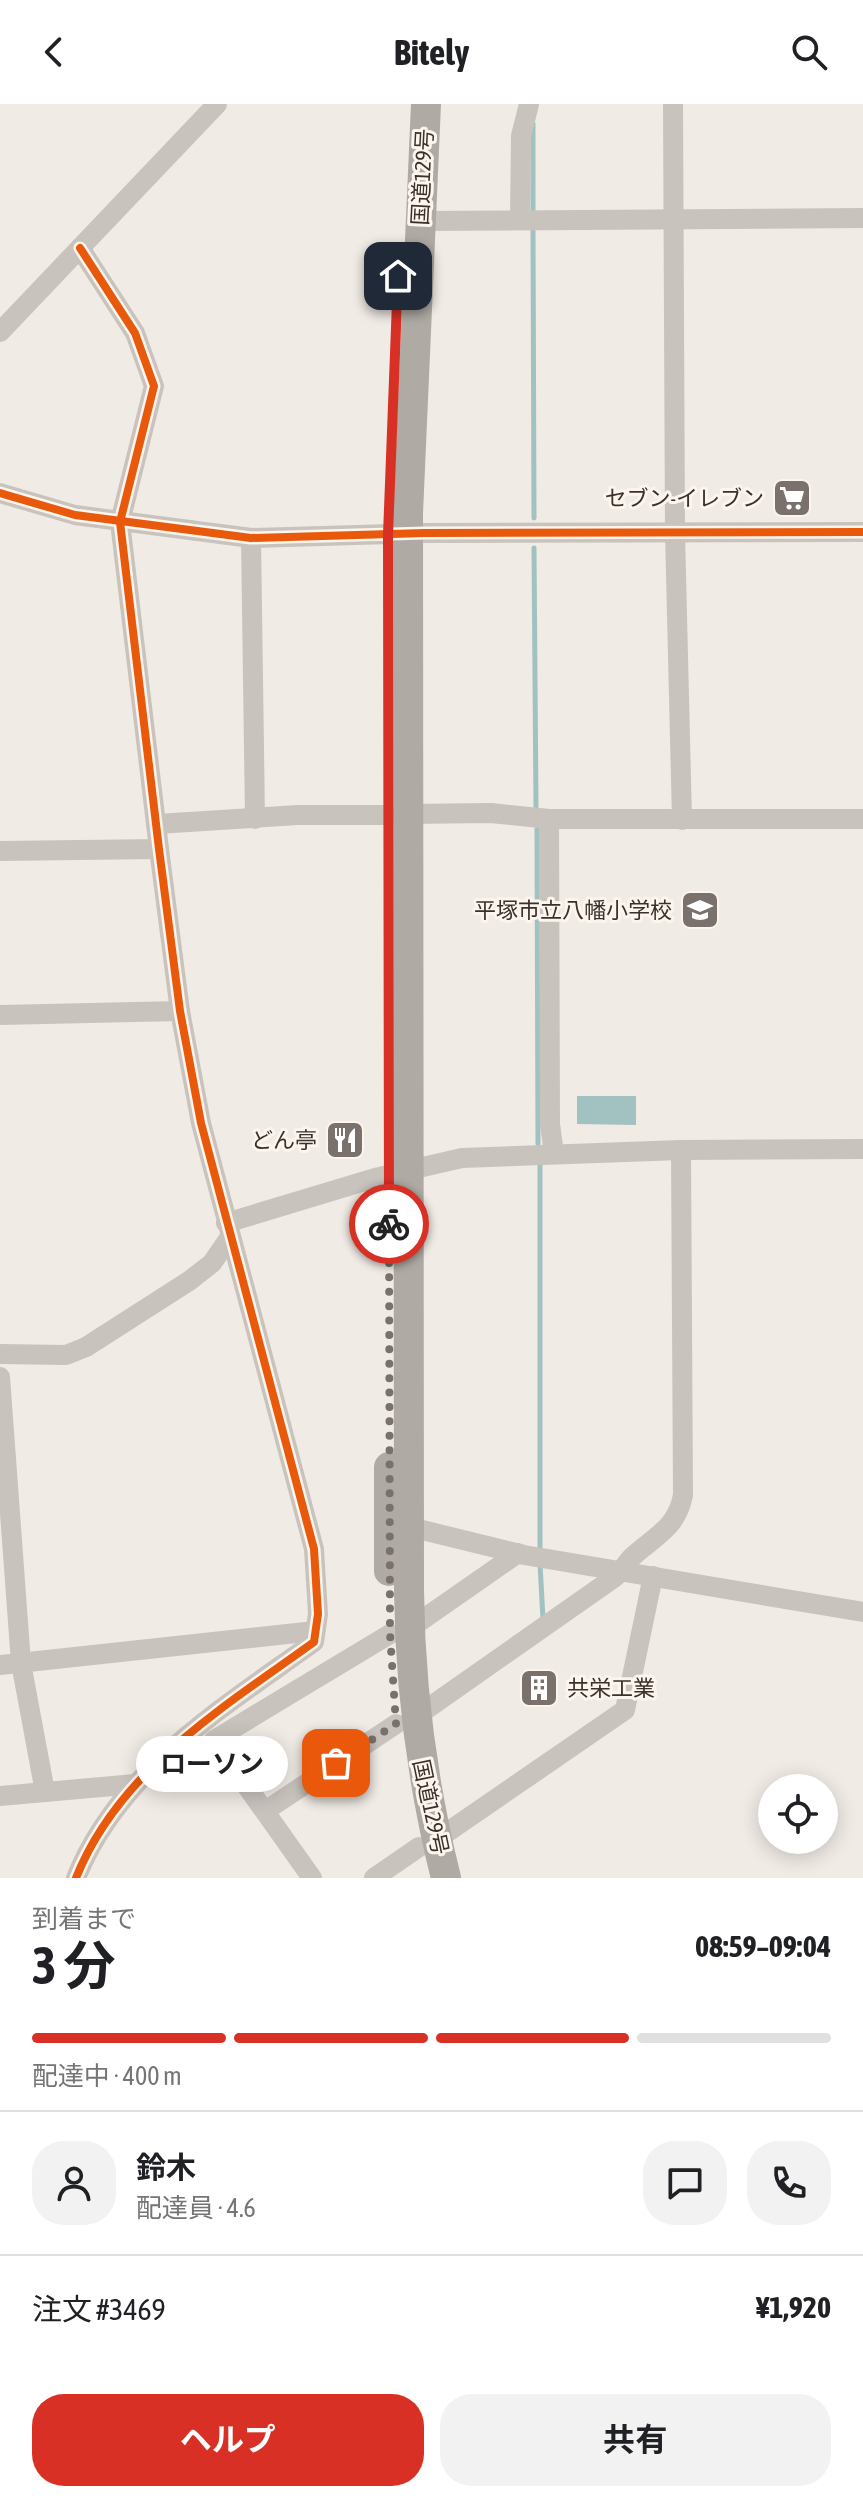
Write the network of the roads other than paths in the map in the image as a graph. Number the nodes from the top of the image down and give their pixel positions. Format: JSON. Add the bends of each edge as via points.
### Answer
{"nodes":[{"id":1,"x":217,"y":104,"type":"edge"},
{"id":2,"x":407,"y":104,"type":"edge"},
{"id":3,"x":426,"y":104,"type":"edge"},
{"id":4,"x":529,"y":104,"type":"edge"},
{"id":5,"x":673,"y":104,"type":"edge"},
{"id":6,"x":520,"y":218,"type":"junction"},
{"id":7,"x":863,"y":218,"type":"edge"},
{"id":8,"x":420,"y":221,"type":"junction"},
{"id":9,"x":673,"y":222,"type":"junction"},
{"id":10,"x":80,"y":248,"type":"junction"},
{"id":11,"x":0,"y":332,"type":"edge"},
{"id":12,"x":0,"y":493,"type":"edge"},
{"id":13,"x":120,"y":522,"type":"junction"},
{"id":14,"x":863,"y":532,"type":"edge"},
{"id":15,"x":675,"y":533,"type":"junction"},
{"id":16,"x":398,"y":534,"type":"junction"},
{"id":17,"x":251,"y":538,"type":"junction"},
{"id":18,"x":397,"y":815,"type":"junction"},
{"id":19,"x":255,"y":819,"type":"junction"},
{"id":20,"x":549,"y":819,"type":"junction"},
{"id":21,"x":863,"y":819,"type":"edge"},
{"id":22,"x":682,"y":820,"type":"junction"},
{"id":23,"x":157,"y":824,"type":"junction"},
{"id":24,"x":159,"y":849,"type":"junction"},
{"id":25,"x":0,"y":851,"type":"edge"},
{"id":26,"x":180,"y":1011,"type":"junction"},
{"id":27,"x":0,"y":1015,"type":"edge"},
{"id":28,"x":863,"y":1149,"type":"edge"},
{"id":29,"x":681,"y":1150,"type":"junction"},
{"id":30,"x":554,"y":1154,"type":"junction"},
{"id":31,"x":398,"y":1172,"type":"junction"},
{"id":32,"x":228,"y":1230,"type":"junction"},
{"id":33,"x":0,"y":1354,"type":"edge"},
{"id":34,"x":0,"y":1377,"type":"edge"},
{"id":35,"x":410,"y":1527,"type":"junction"},
{"id":36,"x":518,"y":1553,"type":"junction"},
{"id":37,"x":622,"y":1570,"type":"junction"},
{"id":38,"x":653,"y":1576,"type":"junction"},
{"id":39,"x":862,"y":1617,"type":"edge"},
{"id":40,"x":315,"y":1631,"type":"junction"},
{"id":41,"x":400,"y":1631,"type":"junction"},
{"id":42,"x":21,"y":1663,"type":"junction"},
{"id":43,"x":0,"y":1665,"type":"edge"},
{"id":44,"x":405,"y":1721,"type":"junction"},
{"id":45,"x":135,"y":1784,"type":"junction"},
{"id":46,"x":45,"y":1792,"type":"junction"},
{"id":47,"x":0,"y":1796,"type":"edge"},
{"id":48,"x":265,"y":1811,"type":"junction"},
{"id":49,"x":428,"y":1844,"type":"junction"},
{"id":50,"x":76,"y":1878,"type":"edge"},
{"id":51,"x":312,"y":1878,"type":"edge"},
{"id":52,"x":374,"y":1878,"type":"edge"},
{"id":53,"x":426,"y":1878,"type":"edge"},
{"id":54,"x":446,"y":1878,"type":"edge"}],
"edges":[{"from":1,"to":10,"type":"street"},
{"from":2,"to":16,"type":"highway","name":"国道129号"},
{"from":3,"to":8,"type":"highway","name":"国道129号"},
{"from":4,"to":6,"type":"street","via":[[521,136]]},
{"from":5,"to":9,"type":"street"},
{"from":6,"to":8,"type":"street"},
{"from":6,"to":9,"type":"street"},
{"from":7,"to":9,"type":"street"},
{"from":8,"to":16,"type":"highway","name":"国道129号"},
{"from":9,"to":15,"type":"street"},
{"from":10,"to":11,"type":"street"},
{"from":10,"to":13,"type":"street","via":[[135,333],[154,386]]},
{"from":12,"to":13,"type":"street"},
{"from":13,"to":17,"type":"street"},
{"from":13,"to":23,"type":"street"},
{"from":14,"to":15,"type":"street"},
{"from":15,"to":16,"type":"street"},
{"from":15,"to":22,"type":"street"},
{"from":16,"to":17,"type":"street"},
{"from":16,"to":18,"type":"highway","name":"国道129号"},
{"from":17,"to":19,"type":"street"},
{"from":18,"to":19,"type":"street"},
{"from":18,"to":20,"type":"street","via":[[491,813]]},
{"from":18,"to":31,"type":"highway","name":"国道129号"},
{"from":19,"to":23,"type":"street"},
{"from":20,"to":22,"type":"street"},
{"from":20,"to":30,"type":"street"},
{"from":21,"to":22,"type":"street"},
{"from":23,"to":24,"type":"street"},
{"from":24,"to":25,"type":"street"},
{"from":24,"to":26,"type":"street"},
{"from":26,"to":27,"type":"street"},
{"from":26,"to":32,"type":"street"},
{"from":28,"to":29,"type":"street"},
{"from":29,"to":30,"type":"street"},
{"from":29,"to":37,"type":"street","via":[[683,1495],[669,1528]]},
{"from":30,"to":31,"type":"street","via":[[462,1158]]},
{"from":31,"to":32,"type":"street"},
{"from":31,"to":35,"type":"highway","name":"国道129号"},
{"from":31,"to":41,"type":"highway","name":"国道129号"},
{"from":32,"to":33,"type":"street","via":[[212,1263],[86,1347],[66,1355]]},
{"from":32,"to":40,"type":"street","via":[[314,1549]]},
{"from":34,"to":42,"type":"street"},
{"from":35,"to":36,"type":"street"},
{"from":35,"to":41,"type":"highway","name":"国道129号"},
{"from":36,"to":37,"type":"street"},
{"from":36,"to":41,"type":"street"},
{"from":37,"to":38,"type":"street"},
{"from":37,"to":44,"type":"street"},
{"from":38,"to":39,"type":"street"},
{"from":38,"to":49,"type":"street","via":[[625,1710]]},
{"from":40,"to":42,"type":"street"},
{"from":40,"to":45,"type":"street","via":[[314,1642],[172,1747]]},
{"from":41,"to":44,"type":"highway","name":"国道129号"},
{"from":41,"to":48,"type":"street","via":[[214,1740]]},
{"from":42,"to":43,"type":"street"},
{"from":42,"to":46,"type":"street"},
{"from":44,"to":48,"type":"street"},
{"from":44,"to":49,"type":"highway","name":"国道129号"},
{"from":45,"to":46,"type":"street"},
{"from":45,"to":50,"type":"street","via":[[107,1820]]},
{"from":46,"to":47,"type":"street"},
{"from":48,"to":51,"type":"street"},
{"from":49,"to":52,"type":"street"},
{"from":49,"to":53,"type":"highway","name":"国道129号"},
{"from":49,"to":54,"type":"highway","name":"国道129号"}]}
